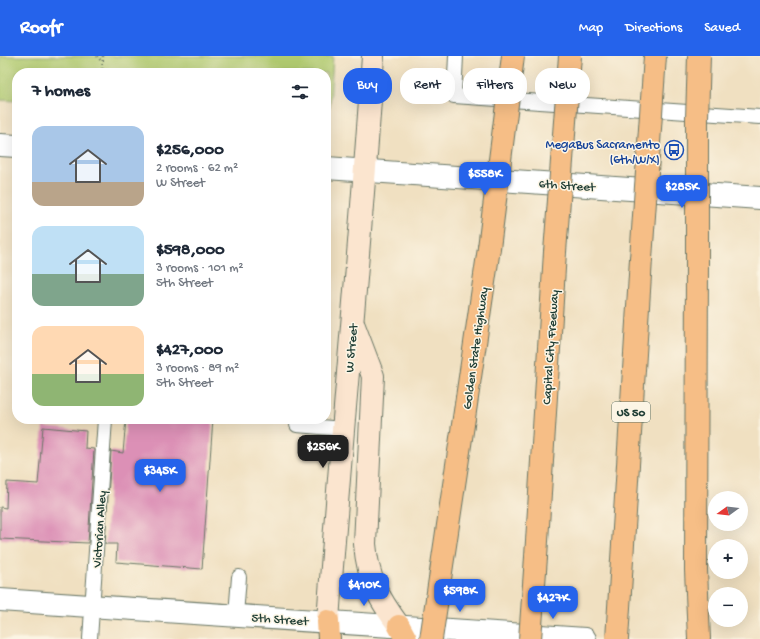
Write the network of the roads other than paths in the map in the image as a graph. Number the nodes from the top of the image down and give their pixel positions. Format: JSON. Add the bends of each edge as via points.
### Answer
{"nodes":[{"id":1,"x":373,"y":56,"type":"edge"},
{"id":2,"x":456,"y":56,"type":"edge"},
{"id":3,"x":513,"y":56,"type":"edge"},
{"id":4,"x":570,"y":56,"type":"edge"},
{"id":5,"x":655,"y":56,"type":"edge"},
{"id":6,"x":699,"y":56,"type":"edge"},
{"id":7,"x":760,"y":117,"type":"edge"},
{"id":8,"x":0,"y":145,"type":"edge"},
{"id":9,"x":12,"y":146,"type":"edge"},
{"id":10,"x":331,"y":168,"type":"edge"},
{"id":11,"x":366,"y":170,"type":"junction"},
{"id":12,"x":760,"y":198,"type":"edge"},
{"id":13,"x":352,"y":319,"type":"junction"},
{"id":14,"x":105,"y":424,"type":"edge"},
{"id":15,"x":297,"y":425,"type":"dead end"},
{"id":16,"x":343,"y":429,"type":"junction"},
{"id":17,"x":239,"y":577,"type":"dead end"},
{"id":18,"x":0,"y":600,"type":"edge"},
{"id":19,"x":93,"y":606,"type":"junction"},
{"id":20,"x":236,"y":615,"type":"junction"},
{"id":21,"x":402,"y":632,"type":"edge"},
{"id":22,"x":326,"y":633,"type":"edge"},
{"id":23,"x":90,"y":639,"type":"edge"},
{"id":24,"x":431,"y":639,"type":"edge"},
{"id":25,"x":530,"y":639,"type":"edge"},
{"id":26,"x":585,"y":639,"type":"edge"},
{"id":27,"x":617,"y":639,"type":"edge"},
{"id":28,"x":699,"y":639,"type":"edge"}],
"edges":[{"from":1,"to":11,"type":"main road","name":"W Street"},
{"from":2,"to":7,"type":"lane","via":[[454,96]]},
{"from":3,"to":24,"type":"highway","name":"Golden State Highway","bridge":true,"via":[[489,248]]},
{"from":4,"to":25,"type":"highway","name":"Capital City Freeway","bridge":true},
{"from":5,"to":27,"type":"highway","number":"US 50","bridge":true},
{"from":6,"to":28,"type":"highway","bridge":true,"via":[[696,570]]},
{"from":8,"to":9,"type":"street"},
{"from":10,"to":11,"type":"street","name":"6th Street"},
{"from":11,"to":12,"type":"street","name":"6th Street"},
{"from":11,"to":13,"type":"main road","name":"W Street"},
{"from":13,"to":16,"type":"main road","name":"W Street"},
{"from":13,"to":21,"type":"main road","via":[[373,376],[365,544],[367,568],[376,590]]},
{"from":14,"to":19,"type":"lane","name":"Victorian Alley"},
{"from":15,"to":16,"type":"lane"},
{"from":16,"to":22,"type":"main road","name":"W Street"},
{"from":17,"to":20,"type":"lane"},
{"from":18,"to":19,"type":"street","name":"5th Street"},
{"from":19,"to":20,"type":"street","name":"5th Street"},
{"from":19,"to":23,"type":"lane","name":"Victorian Alley"},
{"from":20,"to":22,"type":"street","name":"5th Street"},
{"from":21,"to":22,"type":"street","name":"5th Street"},
{"from":21,"to":26,"type":"street","name":"5th Street"}]}
